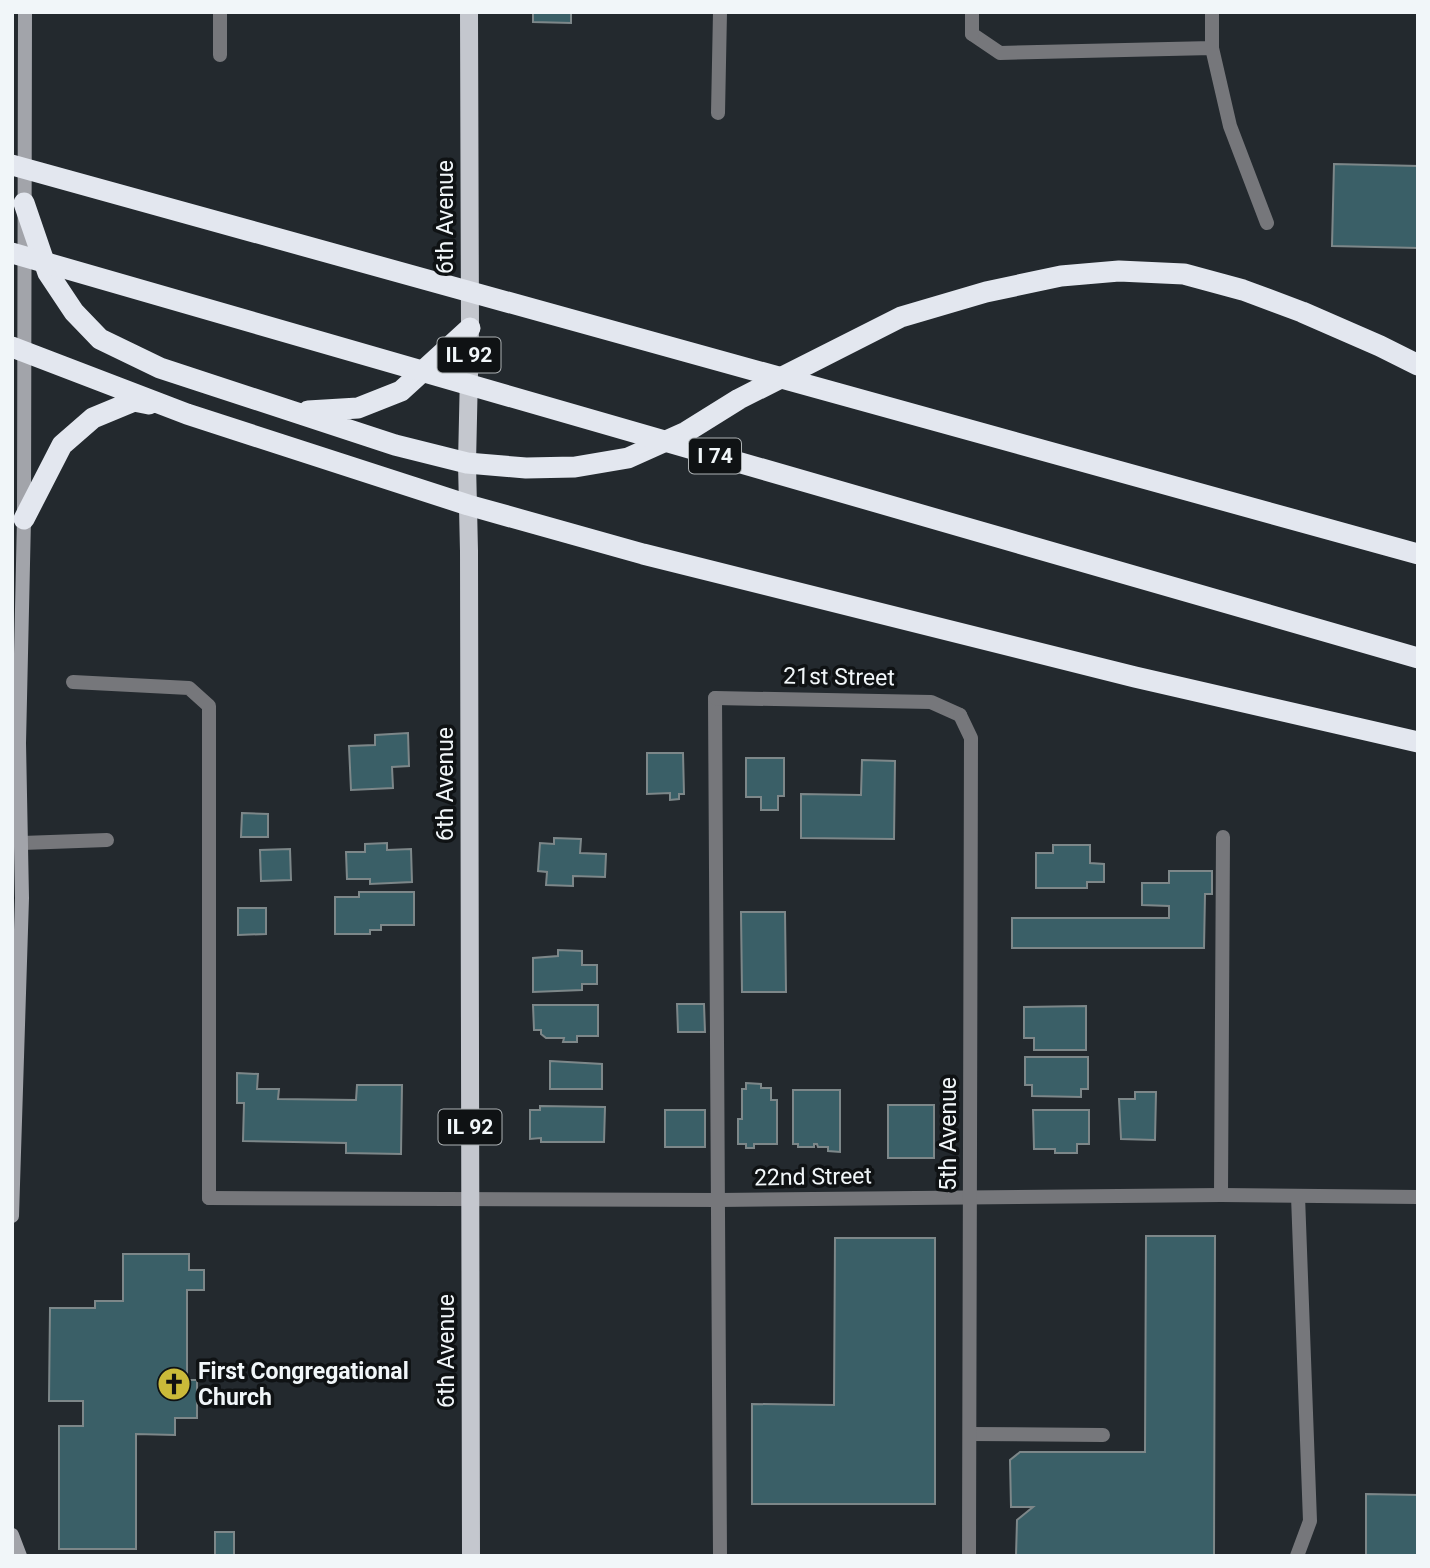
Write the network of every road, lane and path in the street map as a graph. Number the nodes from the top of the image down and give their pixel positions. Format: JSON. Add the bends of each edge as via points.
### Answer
{"nodes":[{"id":1,"x":25,"y":12,"type":"edge"},
{"id":2,"x":220,"y":12,"type":"edge"},
{"id":3,"x":469,"y":12,"type":"edge"},
{"id":4,"x":720,"y":12,"type":"edge"},
{"id":5,"x":972,"y":12,"type":"edge"},
{"id":6,"x":1212,"y":12,"type":"edge"},
{"id":7,"x":1212,"y":48,"type":"junction"},
{"id":8,"x":220,"y":55,"type":"dead end"},
{"id":9,"x":718,"y":113,"type":"dead end"},
{"id":10,"x":12,"y":165,"type":"edge"},
{"id":11,"x":24,"y":203,"type":"junction"},
{"id":12,"x":1267,"y":223,"type":"dead end"},
{"id":13,"x":12,"y":253,"type":"edge"},
{"id":14,"x":470,"y":328,"type":"junction"},
{"id":15,"x":18,"y":350,"type":"edge"},
{"id":16,"x":1418,"y":365,"type":"edge"},
{"id":17,"x":295,"y":412,"type":"junction"},
{"id":18,"x":187,"y":414,"type":"junction"},
{"id":19,"x":467,"y":463,"type":"junction"},
{"id":20,"x":468,"y":505,"type":"junction"},
{"id":21,"x":24,"y":519,"type":"junction"},
{"id":22,"x":1418,"y":554,"type":"edge"},
{"id":23,"x":1418,"y":658,"type":"edge"},
{"id":24,"x":73,"y":682,"type":"dead end"},
{"id":25,"x":960,"y":715,"type":"joint"},
{"id":26,"x":1418,"y":742,"type":"edge"},
{"id":27,"x":1223,"y":837,"type":"dead end"},
{"id":28,"x":107,"y":840,"type":"dead end"},
{"id":29,"x":17,"y":843,"type":"edge"},
{"id":30,"x":1221,"y":1195,"type":"junction"},
{"id":31,"x":1298,"y":1196,"type":"junction"},
{"id":32,"x":1418,"y":1197,"type":"edge"},
{"id":33,"x":971,"y":1198,"type":"junction"},
{"id":34,"x":470,"y":1199,"type":"junction"},
{"id":35,"x":719,"y":1200,"type":"junction"},
{"id":36,"x":12,"y":1216,"type":"edge"},
{"id":37,"x":970,"y":1434,"type":"junction"},
{"id":38,"x":1103,"y":1435,"type":"dead end"},
{"id":39,"x":12,"y":1535,"type":"edge"},
{"id":40,"x":20,"y":1556,"type":"edge"},
{"id":41,"x":471,"y":1556,"type":"edge"},
{"id":42,"x":720,"y":1556,"type":"edge"},
{"id":43,"x":969,"y":1556,"type":"edge"},
{"id":44,"x":1297,"y":1556,"type":"edge"}],
"edges":[{"from":1,"to":11,"type":"main road"},
{"from":2,"to":8,"type":"street"},
{"from":3,"to":14,"type":"main road","name":"6th Avenue","number":"IL 92"},
{"from":4,"to":9,"type":"street"},
{"from":5,"to":7,"type":"street","via":[[972,34],[1000,53]]},
{"from":6,"to":7,"type":"street"},
{"from":7,"to":12,"type":"street","via":[[1230,126]]},
{"from":10,"to":22,"type":"highway","bridge":true},
{"from":11,"to":15,"type":"main road"},
{"from":11,"to":17,"type":"highway","via":[[48,273],[100,340],[160,368]]},
{"from":13,"to":23,"type":"highway","number":"I 74","bridge":true},
{"from":14,"to":17,"type":"highway","via":[[401,391],[359,408]]},
{"from":14,"to":19,"type":"main road","name":"6th Avenue","number":"IL 92"},
{"from":15,"to":18,"type":"highway"},
{"from":15,"to":21,"type":"main road"},
{"from":16,"to":19,"type":"highway","via":[[1243,290],[1184,274],[1119,271],[1061,276],[901,317],[739,399],[686,432],[628,458],[575,467]]},
{"from":17,"to":19,"type":"highway"},
{"from":18,"to":20,"type":"highway"},
{"from":18,"to":21,"type":"highway","via":[[134,401],[93,418],[62,445]]},
{"from":19,"to":20,"type":"main road","name":"6th Avenue","number":"IL 92"},
{"from":20,"to":26,"type":"highway","via":[[643,554],[1135,677]]},
{"from":20,"to":34,"type":"main road","name":"6th Avenue","number":"IL 92"},
{"from":21,"to":29,"type":"main road"},
{"from":24,"to":34,"type":"street","name":"22nd Street","via":[[190,688],[209,706],[209,1198]]},
{"from":25,"to":33,"type":"street","name":"5th Avenue","via":[[971,738]]},
{"from":25,"to":35,"type":"street","name":"21st Street","via":[[931,702],[715,698]]},
{"from":27,"to":30,"type":"street"},
{"from":28,"to":29,"type":"street"},
{"from":29,"to":36,"type":"main road"},
{"from":30,"to":31,"type":"street","name":"22nd Street"},
{"from":30,"to":33,"type":"street","name":"22nd Street"},
{"from":31,"to":32,"type":"street","name":"22nd Street"},
{"from":31,"to":44,"type":"street","via":[[1310,1521]]},
{"from":33,"to":35,"type":"street","name":"22nd Street"},
{"from":33,"to":37,"type":"street","name":"5th Avenue"},
{"from":34,"to":35,"type":"street","name":"22nd Street"},
{"from":34,"to":41,"type":"main road","name":"6th Avenue","number":"IL 92"},
{"from":35,"to":42,"type":"street"},
{"from":37,"to":38,"type":"street"},
{"from":37,"to":43,"type":"street","name":"5th Avenue"},
{"from":39,"to":40,"type":"main road"}]}
